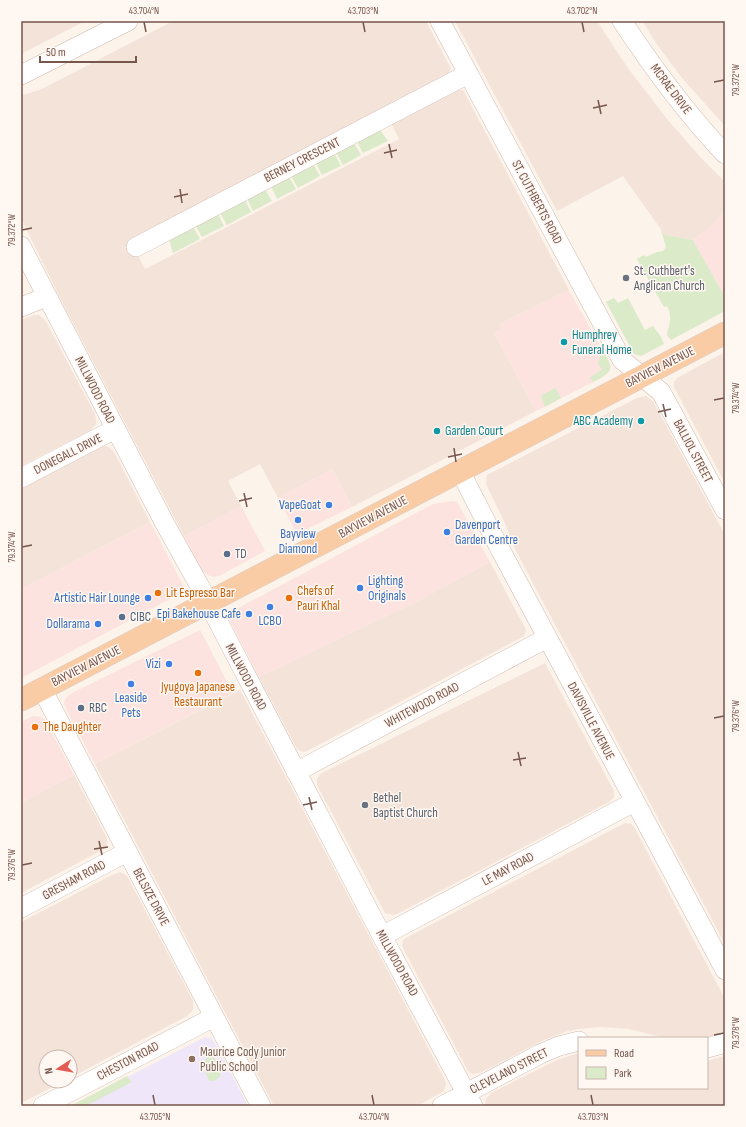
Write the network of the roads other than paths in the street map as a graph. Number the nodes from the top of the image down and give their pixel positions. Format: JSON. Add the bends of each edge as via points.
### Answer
{"nodes":[{"id":1,"x":128,"y":21,"type":"edge"},
{"id":2,"x":440,"y":21,"type":"edge"},
{"id":3,"x":623,"y":21,"type":"edge"},
{"id":4,"x":468,"y":74,"type":"junction"},
{"id":5,"x":21,"y":75,"type":"edge"},
{"id":6,"x":725,"y":154,"type":"edge"},
{"id":7,"x":21,"y":246,"type":"edge"},
{"id":8,"x":136,"y":247,"type":"dead end"},
{"id":9,"x":46,"y":297,"type":"junction"},
{"id":10,"x":21,"y":307,"type":"edge"},
{"id":11,"x":725,"y":333,"type":"edge"},
{"id":12,"x":642,"y":376,"type":"junction"},
{"id":13,"x":115,"y":429,"type":"junction"},
{"id":14,"x":460,"y":471,"type":"junction"},
{"id":15,"x":21,"y":478,"type":"edge"},
{"id":16,"x":725,"y":510,"type":"edge"},
{"id":17,"x":208,"y":603,"type":"junction"},
{"id":18,"x":547,"y":638,"type":"junction"},
{"id":19,"x":42,"y":689,"type":"junction"},
{"id":20,"x":21,"y":700,"type":"edge"},
{"id":21,"x":296,"y":772,"type":"junction"},
{"id":22,"x":634,"y":802,"type":"junction"},
{"id":23,"x":127,"y":852,"type":"junction"},
{"id":24,"x":21,"y":908,"type":"edge"},
{"id":25,"x":382,"y":936,"type":"junction"},
{"id":26,"x":725,"y":970,"type":"edge"},
{"id":27,"x":214,"y":1017,"type":"junction"},
{"id":28,"x":578,"y":1041,"type":"edge"},
{"id":29,"x":725,"y":1043,"type":"edge"},
{"id":30,"x":708,"y":1048,"type":"edge"},
{"id":31,"x":470,"y":1100,"type":"edge"},
{"id":32,"x":43,"y":1106,"type":"edge"},
{"id":33,"x":261,"y":1106,"type":"edge"},
{"id":34,"x":442,"y":1106,"type":"edge"}],
"edges":[{"from":1,"to":5,"type":"street"},
{"from":2,"to":4,"type":"street","name":"ST. CUTHBERTS ROAD"},
{"from":3,"to":6,"type":"street","name":"MCRAE DRIVE","via":[[662,79],[700,128]]},
{"from":4,"to":8,"type":"street","name":"BERNEY CRESCENT"},
{"from":4,"to":12,"type":"street","name":"ST. CUTHBERTS ROAD","via":[[622,360]]},
{"from":7,"to":9,"type":"street","name":"MILLWOOD ROAD"},
{"from":9,"to":10,"type":"street"},
{"from":9,"to":13,"type":"street","name":"MILLWOOD ROAD"},
{"from":11,"to":12,"type":"main road","name":"BAYVIEW AVENUE"},
{"from":12,"to":14,"type":"main road","name":"BAYVIEW AVENUE"},
{"from":12,"to":16,"type":"street","name":"BALLIOL STREET","via":[[661,392]]},
{"from":13,"to":15,"type":"street","name":"DONEGALL DRIVE"},
{"from":13,"to":17,"type":"street","name":"MILLWOOD ROAD"},
{"from":14,"to":17,"type":"main road","name":"BAYVIEW AVENUE"},
{"from":14,"to":18,"type":"street","name":"DAVISVILLE AVENUE"},
{"from":17,"to":19,"type":"main road","name":"BAYVIEW AVENUE"},
{"from":17,"to":21,"type":"street","name":"MILLWOOD ROAD"},
{"from":18,"to":21,"type":"street","name":"WHITEWOOD ROAD"},
{"from":18,"to":22,"type":"street","name":"DAVISVILLE AVENUE"},
{"from":19,"to":20,"type":"main road","name":"BAYVIEW AVENUE"},
{"from":19,"to":23,"type":"street","name":"BELSIZE DRIVE"},
{"from":21,"to":25,"type":"street","name":"MILLWOOD ROAD"},
{"from":22,"to":25,"type":"street","name":"LE MAY ROAD"},
{"from":22,"to":26,"type":"street","name":"DAVISVILLE AVENUE"},
{"from":23,"to":24,"type":"street","name":"GRESHAM ROAD"},
{"from":23,"to":27,"type":"street","name":"BELSIZE DRIVE"},
{"from":25,"to":31,"type":"street","name":"MILLWOOD ROAD"},
{"from":27,"to":32,"type":"street","name":"CHESTON ROAD"},
{"from":27,"to":33,"type":"street","name":"BELSIZE DRIVE"},
{"from":28,"to":31,"type":"street","name":"CLEVELAND STREET","via":[[540,1054]]},
{"from":29,"to":30,"type":"street"},
{"from":31,"to":34,"type":"street","name":"CLEVELAND STREET"}]}
